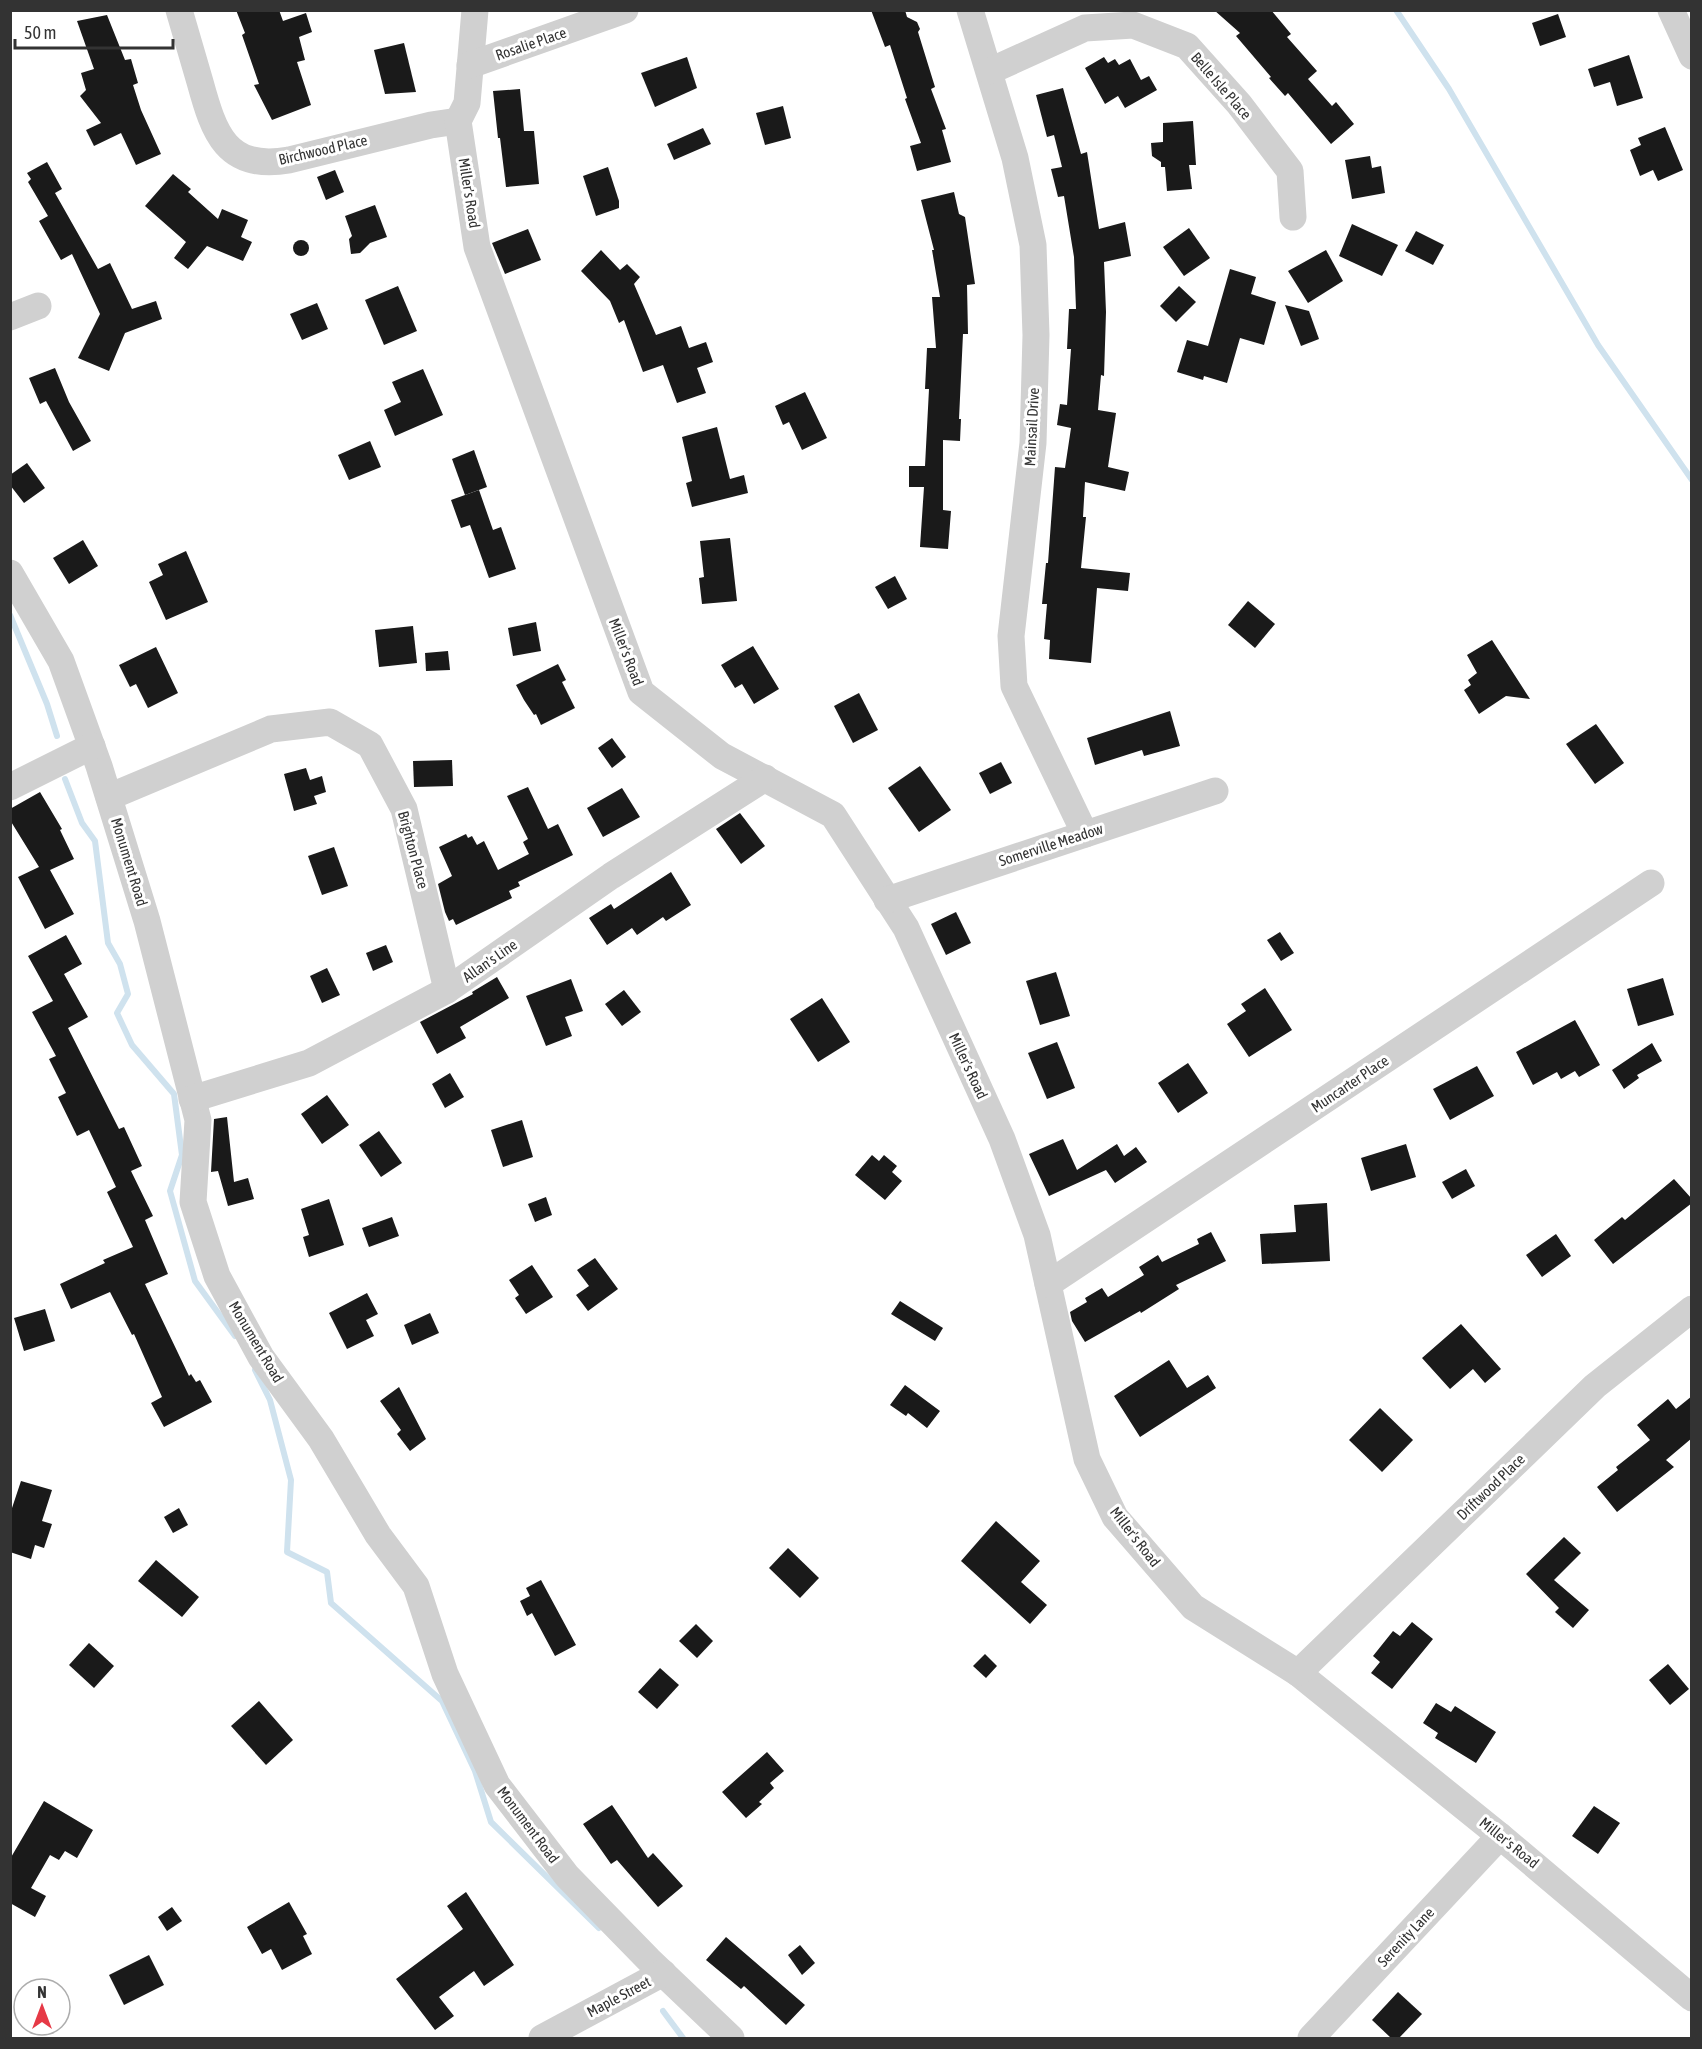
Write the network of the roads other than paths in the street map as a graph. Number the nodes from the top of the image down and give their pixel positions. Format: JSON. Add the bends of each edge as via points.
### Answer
{"nodes":[{"id":1,"x":179,"y":10,"type":"edge"},
{"id":2,"x":475,"y":10,"type":"edge"},
{"id":3,"x":625,"y":10,"type":"edge"},
{"id":4,"x":970,"y":10,"type":"edge"},
{"id":5,"x":1671,"y":10,"type":"edge"},
{"id":6,"x":1692,"y":56,"type":"edge"},
{"id":7,"x":470,"y":65,"type":"junction"},
{"id":8,"x":990,"y":71,"type":"junction"},
{"id":9,"x":458,"y":121,"type":"junction"},
{"id":10,"x":1293,"y":217,"type":"dead end"},
{"id":11,"x":38,"y":306,"type":"dead end"},
{"id":12,"x":10,"y":317,"type":"edge"},
{"id":13,"x":10,"y":573,"type":"edge"},
{"id":14,"x":92,"y":746,"type":"junction"},
{"id":15,"x":765,"y":778,"type":"junction"},
{"id":16,"x":10,"y":787,"type":"edge"},
{"id":17,"x":1215,"y":791,"type":"dead end"},
{"id":18,"x":109,"y":797,"type":"junction"},
{"id":19,"x":1085,"y":834,"type":"junction"},
{"id":20,"x":1651,"y":883,"type":"dead end"},
{"id":21,"x":887,"y":900,"type":"junction"},
{"id":22,"x":447,"y":990,"type":"junction"},
{"id":23,"x":192,"y":1099,"type":"junction"},
{"id":24,"x":1048,"y":1284,"type":"junction"},
{"id":25,"x":1692,"y":1310,"type":"edge"},
{"id":26,"x":1298,"y":1673,"type":"junction"},
{"id":27,"x":1500,"y":1836,"type":"junction"},
{"id":28,"x":663,"y":1973,"type":"junction"},
{"id":29,"x":1692,"y":1998,"type":"edge"},
{"id":30,"x":542,"y":2038,"type":"edge"},
{"id":31,"x":731,"y":2038,"type":"edge"},
{"id":32,"x":1311,"y":2038,"type":"edge"}],
"edges":[{"from":1,"to":9,"type":"street","name":"Birchwood Place","via":[[211,121],[226,144],[248,159],[289,160]]},
{"from":2,"to":7,"type":"street","name":"Miller's Road"},
{"from":3,"to":7,"type":"street","name":"Rosalie Place"},
{"from":4,"to":8,"type":"street","name":"Mainsail Drive"},
{"from":5,"to":6,"type":"street"},
{"from":7,"to":9,"type":"street","name":"Miller's Road","via":[[467,103]]},
{"from":8,"to":10,"type":"street","name":"Belle Isle Place","via":[[1085,28],[1133,25],[1187,46],[1239,104],[1290,171]]},
{"from":8,"to":19,"type":"street","name":"Mainsail Drive","via":[[1015,158],[1034,268],[1033,443],[1011,636],[1014,686]]},
{"from":9,"to":15,"type":"street","name":"Miller's Road","via":[[477,247],[641,692],[722,756]]},
{"from":11,"to":12,"type":"street"},
{"from":13,"to":14,"type":"street","name":"Monument Road","via":[[61,662]]},
{"from":14,"to":16,"type":"street"},
{"from":14,"to":18,"type":"street","name":"Monument Road"},
{"from":15,"to":21,"type":"street","name":"Miller's Road","via":[[833,815]]},
{"from":15,"to":22,"type":"street","name":"Allan's Line","via":[[611,876]]},
{"from":17,"to":19,"type":"street","name":"Somerville Meadow"},
{"from":18,"to":22,"type":"street","name":"Brighton Place","via":[[271,729],[330,722],[370,745],[404,809]]},
{"from":18,"to":23,"type":"street","name":"Monument Road","via":[[147,921]]},
{"from":19,"to":21,"type":"street","name":"Somerville Meadow"},
{"from":20,"to":24,"type":"street","name":"Muncarter Place"},
{"from":21,"to":24,"type":"street","name":"Miller's Road","via":[[906,928],[1002,1139],[1037,1235]]},
{"from":22,"to":23,"type":"street","name":"Allan's Line","via":[[309,1063]]},
{"from":23,"to":28,"type":"street","name":"Monument Road","via":[[198,1120],[193,1202],[217,1276],[261,1357],[321,1439],[378,1535],[416,1586],[445,1674],[497,1785],[567,1876]]},
{"from":24,"to":26,"type":"street","name":"Miller's Road","via":[[1088,1459],[1115,1516],[1193,1607]]},
{"from":25,"to":26,"type":"street","name":"Driftwood Place","via":[[1595,1386]]},
{"from":26,"to":27,"type":"street","name":"Miller's Road"},
{"from":27,"to":29,"type":"street","name":"Miller's Road"},
{"from":27,"to":32,"type":"street","name":"Serenity Lane"},
{"from":28,"to":30,"type":"street","name":"Maple Street"},
{"from":28,"to":31,"type":"street","name":"Monument Road"}]}
